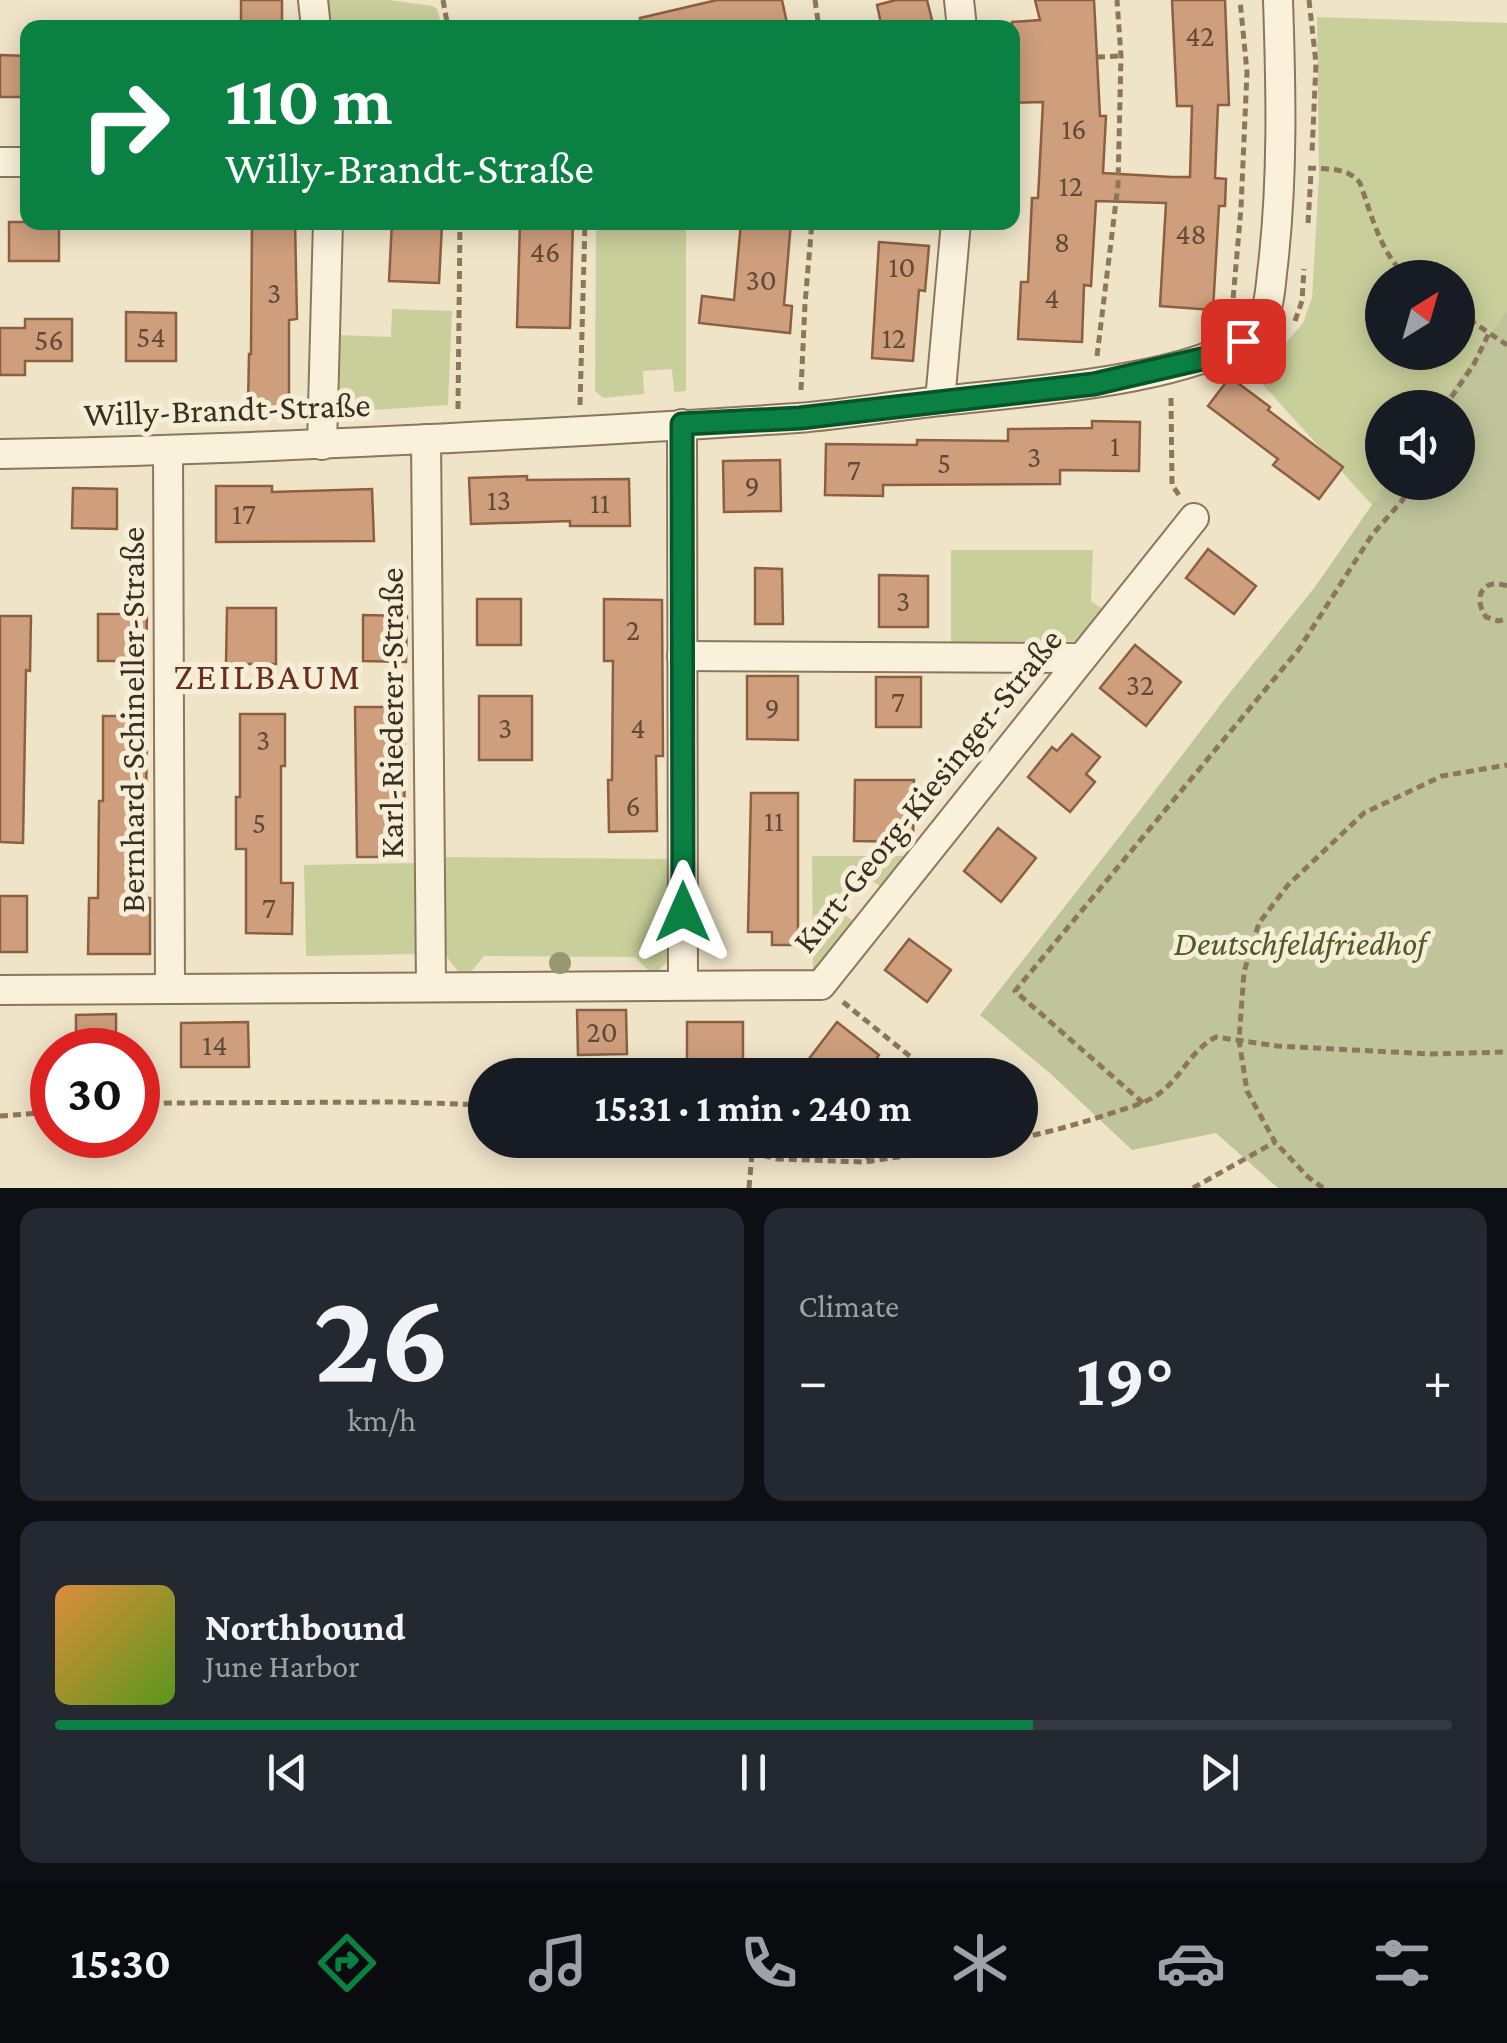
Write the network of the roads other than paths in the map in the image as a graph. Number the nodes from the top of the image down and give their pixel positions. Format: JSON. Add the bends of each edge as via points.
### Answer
{"nodes":[{"id":1,"x":1278,"y":0,"type":"edge"},
{"id":2,"x":328,"y":230,"type":"edge"},
{"id":3,"x":955,"y":230,"type":"edge"},
{"id":4,"x":940,"y":401,"type":"junction"},
{"id":5,"x":682,"y":424,"type":"junction"},
{"id":6,"x":426,"y":439,"type":"junction"},
{"id":7,"x":322,"y":445,"type":"junction"},
{"id":8,"x":168,"y":451,"type":"junction"},
{"id":9,"x":0,"y":454,"type":"edge"},
{"id":10,"x":1194,"y":518,"type":"road end"},
{"id":11,"x":682,"y":656,"type":"junction"},
{"id":12,"x":1082,"y":658,"type":"junction"},
{"id":13,"x":684,"y":985,"type":"junction"},
{"id":14,"x":431,"y":986,"type":"junction"},
{"id":15,"x":170,"y":989,"type":"junction"},
{"id":16,"x":0,"y":990,"type":"edge"}],
"edges":[{"from":1,"to":4,"type":"street","name":"Willy-Brandt-Straße","via":[[1278,219],[1268,306],[1256,328],[1232,332],[1216,354],[1170,367],[1094,384]]},
{"from":2,"to":7,"type":"street"},
{"from":3,"to":4,"type":"street"},
{"from":4,"to":5,"type":"street","name":"Willy-Brandt-Straße"},
{"from":5,"to":6,"type":"street","name":"Willy-Brandt-Straße"},
{"from":5,"to":11,"type":"street"},
{"from":6,"to":7,"type":"street","name":"Willy-Brandt-Straße"},
{"from":6,"to":14,"type":"street","name":"Karl-Riederer-Straße"},
{"from":7,"to":8,"type":"street","name":"Willy-Brandt-Straße"},
{"from":8,"to":9,"type":"street","name":"Willy-Brandt-Straße"},
{"from":8,"to":15,"type":"street","name":"Bernhard-Schineller-Straße"},
{"from":10,"to":12,"type":"street","name":"Kurt-Georg-Kiesinger-Straße"},
{"from":11,"to":12,"type":"street"},
{"from":11,"to":13,"type":"street"},
{"from":12,"to":13,"type":"street","name":"Kurt-Georg-Kiesinger-Straße","via":[[821,985]]},
{"from":13,"to":14,"type":"street","name":"Kurt-Georg-Kiesinger-Straße"},
{"from":14,"to":15,"type":"street","name":"Kurt-Georg-Kiesinger-Straße"},
{"from":15,"to":16,"type":"street","name":"Kurt-Georg-Kiesinger-Straße"}]}
